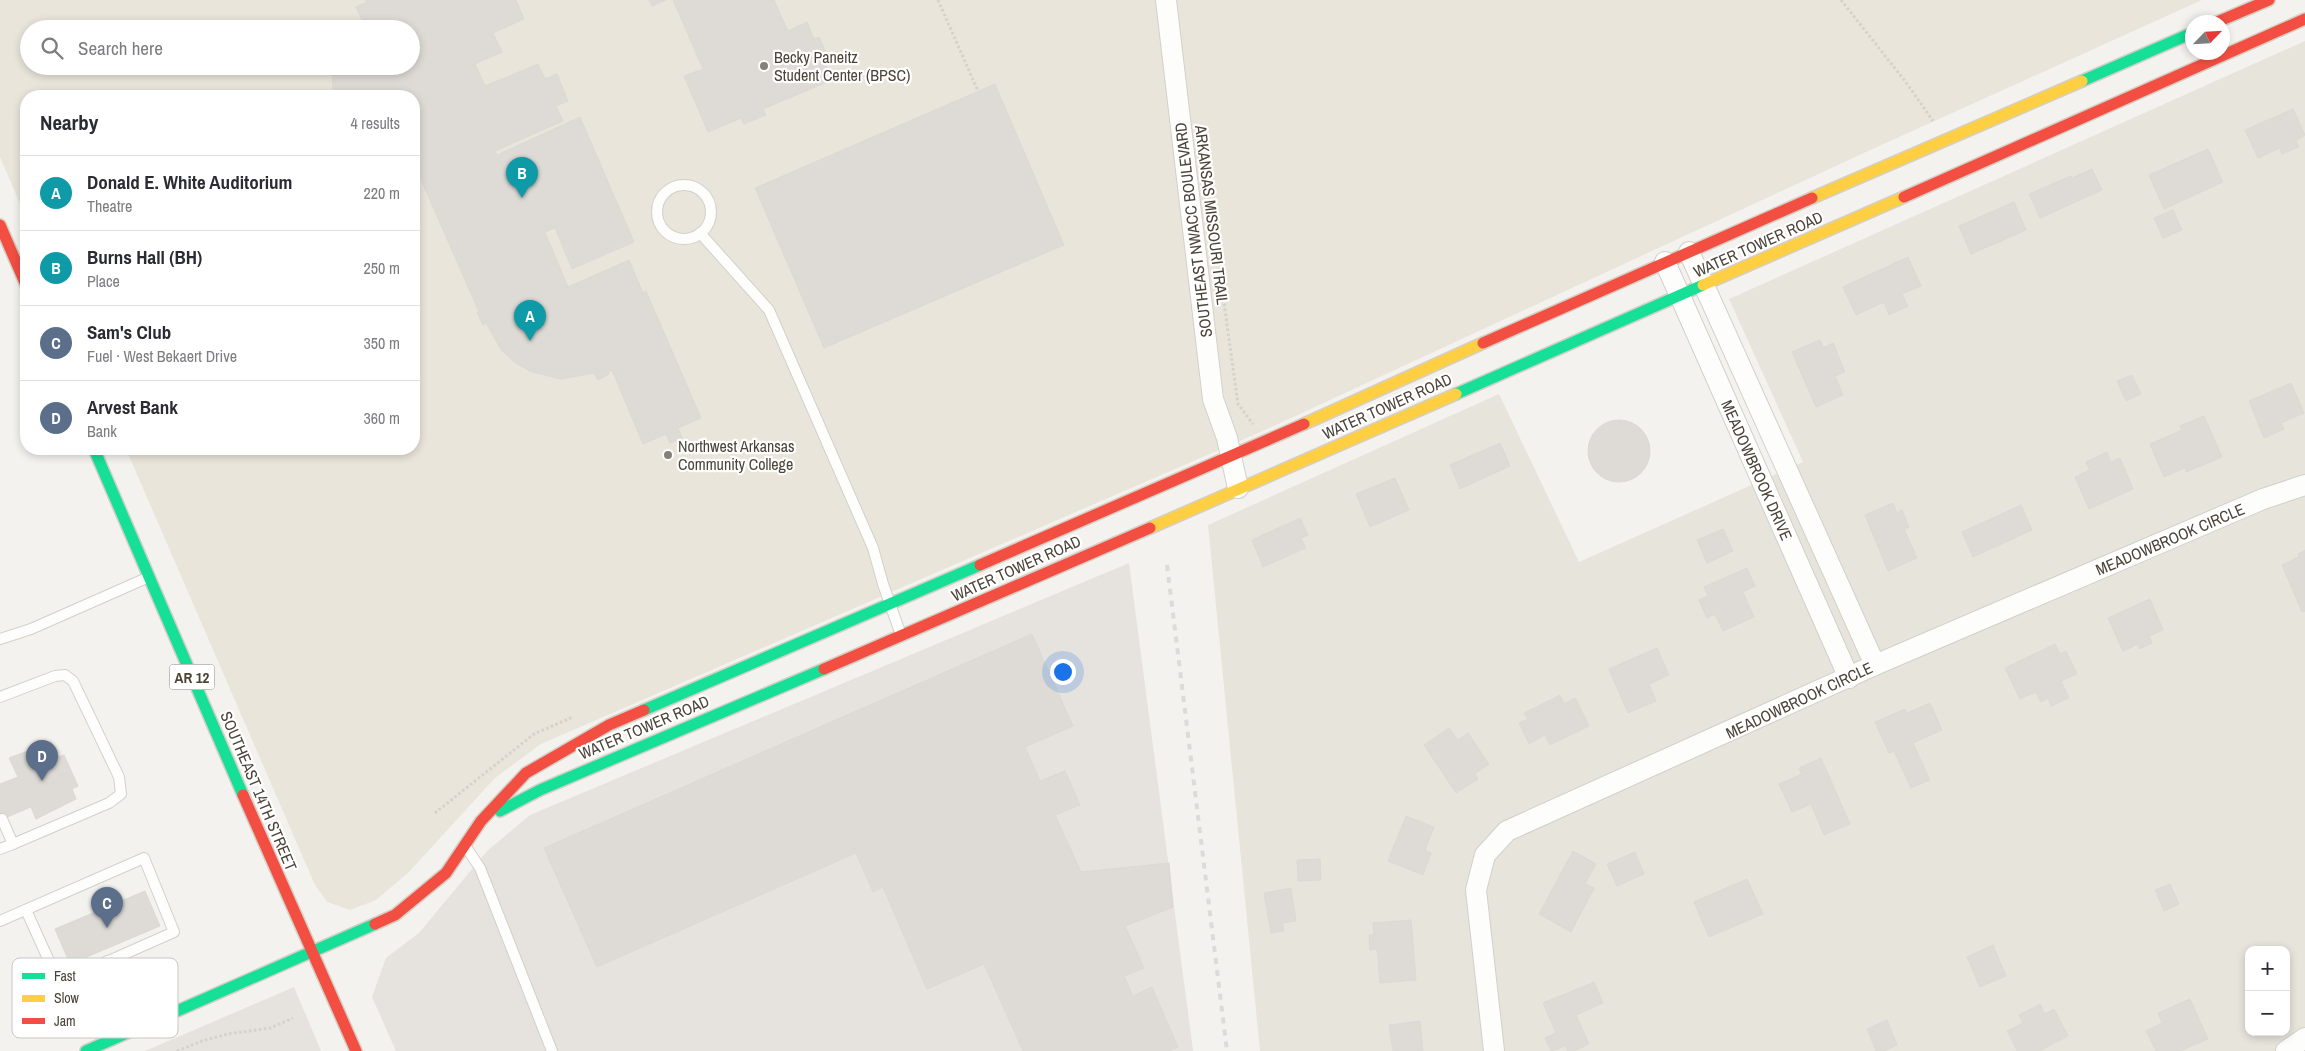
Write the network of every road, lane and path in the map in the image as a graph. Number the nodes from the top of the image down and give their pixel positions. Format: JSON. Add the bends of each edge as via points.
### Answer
{"nodes":[{"id":1,"x":938,"y":0,"type":"edge"},
{"id":2,"x":1166,"y":0,"type":"edge"},
{"id":3,"x":1841,"y":0,"type":"edge"},
{"id":4,"x":2269,"y":0,"type":"edge"},
{"id":5,"x":2230,"y":16,"type":"edge"},
{"id":6,"x":2302,"y":21,"type":"edge"},
{"id":7,"x":2185,"y":36,"type":"edge"},
{"id":8,"x":978,"y":91,"type":"dead end"},
{"id":9,"x":1934,"y":122,"type":"dead end"},
{"id":10,"x":0,"y":225,"type":"edge"},
{"id":11,"x":700,"y":233,"type":"junction"},
{"id":12,"x":1689,"y":252,"type":"junction"},
{"id":13,"x":1665,"y":262,"type":"junction"},
{"id":14,"x":1219,"y":269,"type":"dead end"},
{"id":15,"x":20,"y":271,"type":"edge"},
{"id":16,"x":1704,"y":285,"type":"junction"},
{"id":17,"x":1679,"y":296,"type":"junction"},
{"id":18,"x":1254,"y":425,"type":"dead end"},
{"id":19,"x":97,"y":455,"type":"edge"},
{"id":20,"x":1230,"y":457,"type":"junction"},
{"id":21,"x":2305,"y":485,"type":"edge"},
{"id":22,"x":1238,"y":488,"type":"junction"},
{"id":23,"x":149,"y":577,"type":"junction"},
{"id":24,"x":889,"y":603,"type":"junction"},
{"id":25,"x":902,"y":636,"type":"junction"},
{"id":26,"x":0,"y":639,"type":"edge"},
{"id":27,"x":1875,"y":665,"type":"junction"},
{"id":28,"x":1849,"y":678,"type":"junction"},
{"id":29,"x":0,"y":697,"type":"edge"},
{"id":30,"x":2,"y":820,"type":"dead end"},
{"id":31,"x":481,"y":821,"type":"junction"},
{"id":32,"x":13,"y":844,"type":"junction"},
{"id":33,"x":464,"y":844,"type":"junction"},
{"id":34,"x":0,"y":849,"type":"edge"},
{"id":35,"x":26,"y":910,"type":"junction"},
{"id":36,"x":0,"y":921,"type":"edge"},
{"id":37,"x":311,"y":953,"type":"junction"},
{"id":38,"x":48,"y":958,"type":"edge"},
{"id":39,"x":116,"y":958,"type":"edge"},
{"id":40,"x":178,"y":1011,"type":"edge"},
{"id":41,"x":293,"y":1018,"type":"dead end"},
{"id":42,"x":116,"y":1038,"type":"edge"},
{"id":43,"x":2305,"y":1038,"type":"edge"},
{"id":44,"x":86,"y":1051,"type":"edge"},
{"id":45,"x":177,"y":1051,"type":"edge"},
{"id":46,"x":356,"y":1051,"type":"edge"},
{"id":47,"x":552,"y":1051,"type":"edge"},
{"id":48,"x":1494,"y":1051,"type":"edge"},
{"id":49,"x":2286,"y":1051,"type":"edge"}],
"edges":[{"from":1,"to":8,"type":"path"},
{"from":2,"to":20,"type":"street","name":"SOUTHEAST NWACC BOULEVARD","via":[[1213,399]]},
{"from":3,"to":9,"type":"path"},
{"from":4,"to":5,"type":"main road"},
{"from":6,"to":16,"type":"main road","name":"WATER TOWER ROAD"},
{"from":7,"to":12,"type":"main road","name":"WATER TOWER ROAD"},
{"from":10,"to":15,"type":"main road"},
{"from":11,"to":11,"type":"lane","via":[[710,219],[709,201],[697,188],[679,185],[671,188],[659,200],[656,209],[661,226],[675,238],[692,238]]},
{"from":11,"to":24,"type":"lane","via":[[769,310],[873,548]]},
{"from":12,"to":13,"type":"main road","name":"WATER TOWER ROAD"},
{"from":12,"to":16,"type":"street","name":"MEADOWBROOK DRIVE"},
{"from":13,"to":17,"type":"street","name":"MEADOWBROOK DRIVE"},
{"from":13,"to":20,"type":"main road","name":"WATER TOWER ROAD"},
{"from":14,"to":18,"type":"path","name":"ARKANSAS MISSOURI TRAIL","via":[[1238,404]]},
{"from":16,"to":17,"type":"main road","name":"WATER TOWER ROAD"},
{"from":16,"to":27,"type":"street","name":"MEADOWBROOK DRIVE"},
{"from":17,"to":22,"type":"main road","name":"WATER TOWER ROAD"},
{"from":17,"to":28,"type":"street","name":"MEADOWBROOK DRIVE"},
{"from":19,"to":23,"type":"main road","name":"SOUTHEAST 14TH STREET","number":"AR 12"},
{"from":20,"to":22,"type":"street","name":"SOUTHEAST NWACC BOULEVARD"},
{"from":20,"to":24,"type":"main road","name":"WATER TOWER ROAD"},
{"from":21,"to":27,"type":"street","name":"MEADOWBROOK CIRCLE","via":[[2263,499]]},
{"from":22,"to":25,"type":"main road","name":"WATER TOWER ROAD"},
{"from":23,"to":26,"type":"lane","via":[[31,629]]},
{"from":23,"to":37,"type":"main road","name":"SOUTHEAST 14TH STREET","number":"AR 12"},
{"from":24,"to":25,"type":"lane"},
{"from":24,"to":31,"type":"main road","name":"WATER TOWER ROAD","via":[[609,725],[526,773]]},
{"from":25,"to":31,"type":"main road","name":"WATER TOWER ROAD","via":[[558,782]]},
{"from":27,"to":28,"type":"street","name":"MEADOWBROOK CIRCLE"},
{"from":28,"to":48,"type":"street","name":"MEADOWBROOK CIRCLE","via":[[1508,832],[1485,855],[1476,890]]},
{"from":29,"to":32,"type":"lane","via":[[55,676],[65,675],[74,681],[118,777],[120,794],[109,803]]},
{"from":30,"to":32,"type":"lane"},
{"from":31,"to":33,"type":"main road","name":"WATER TOWER ROAD"},
{"from":32,"to":34,"type":"lane"},
{"from":33,"to":37,"type":"main road","name":"WATER TOWER ROAD","via":[[446,873],[395,915]]},
{"from":33,"to":47,"type":"lane","via":[[480,868]]},
{"from":35,"to":36,"type":"lane"},
{"from":35,"to":38,"type":"lane"},
{"from":35,"to":39,"type":"lane","via":[[144,858],[174,932]]},
{"from":37,"to":40,"type":"main road","name":"WATER TOWER ROAD"},
{"from":37,"to":46,"type":"main road","number":"AR 12"},
{"from":41,"to":45,"type":"path","via":[[270,1028],[228,1034]]},
{"from":42,"to":44,"type":"main road","name":"WATER TOWER ROAD"},
{"from":43,"to":49,"type":"street"}]}
